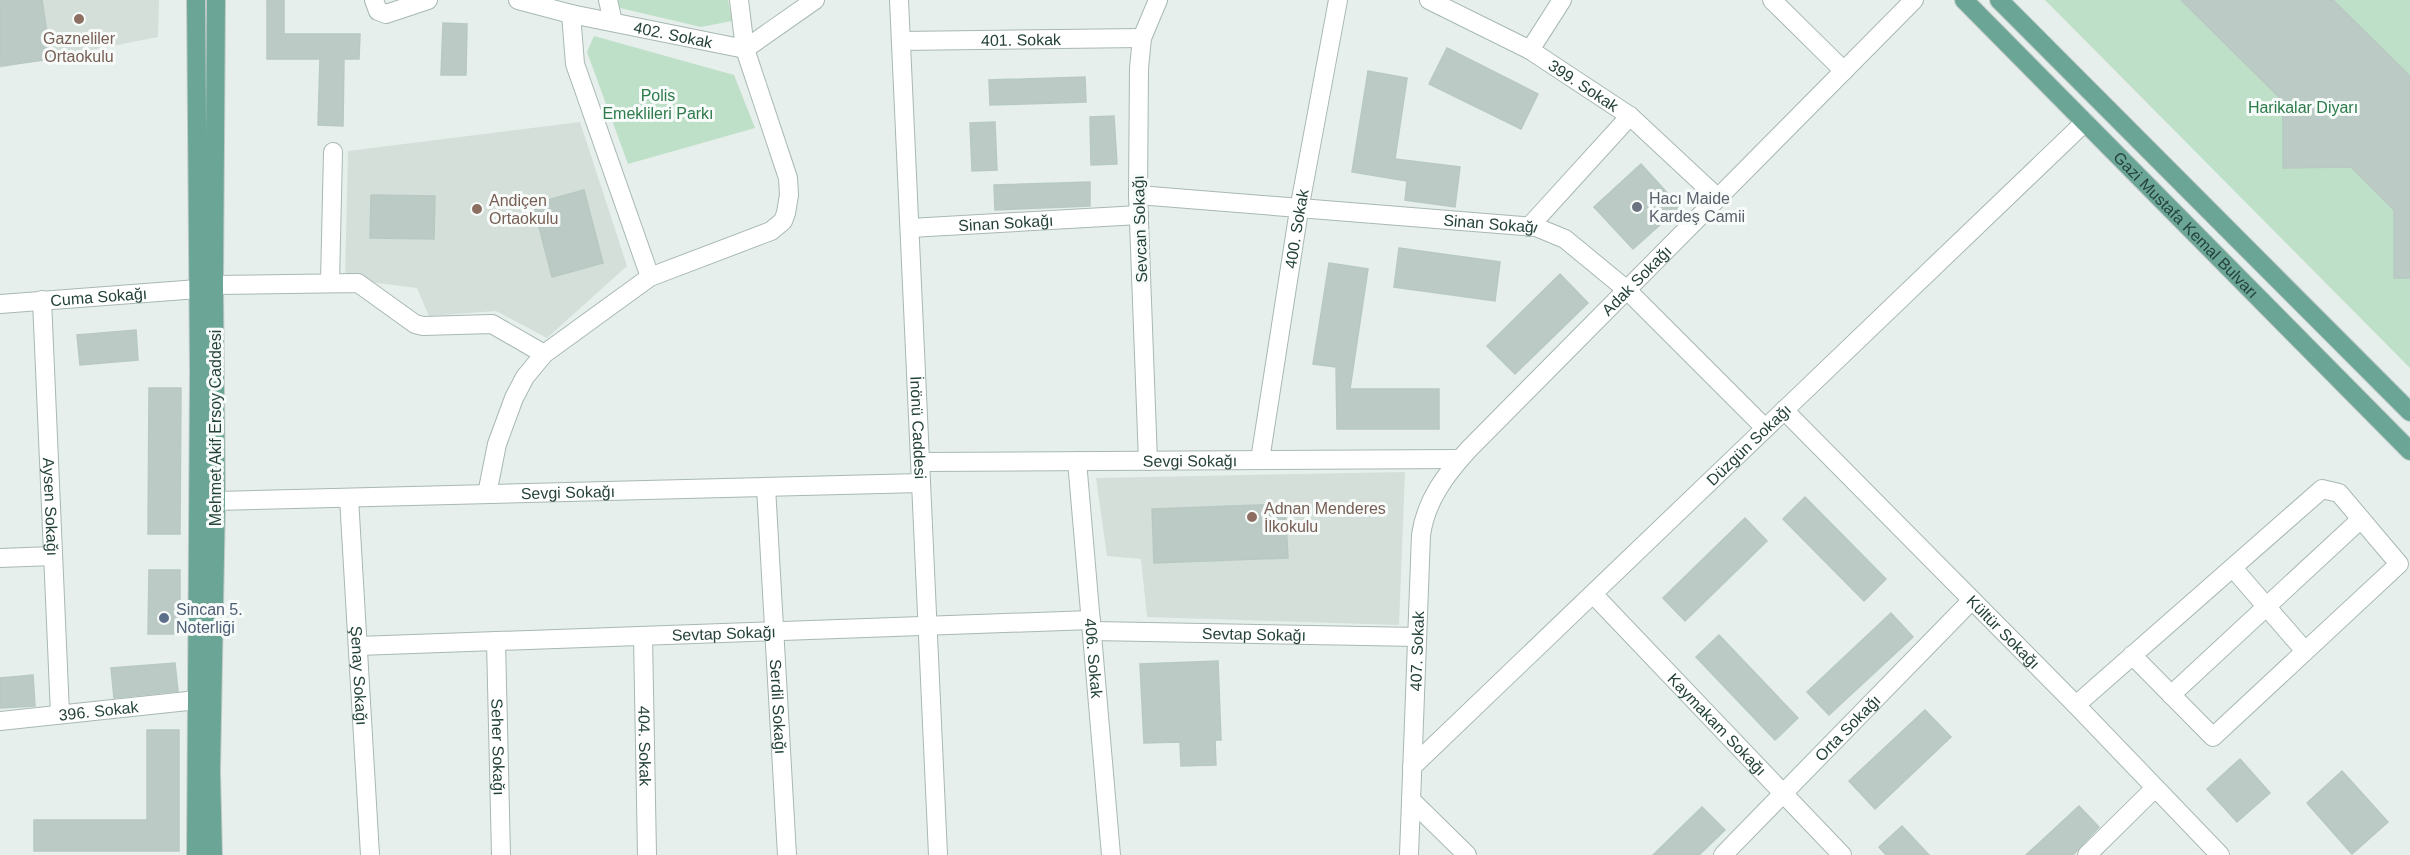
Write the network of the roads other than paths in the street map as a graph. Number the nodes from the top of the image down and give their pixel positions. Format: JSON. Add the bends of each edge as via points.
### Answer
{"nodes":[{"id":1,"x":196,"y":0,"type":"edge"},
{"id":2,"x":216,"y":0,"type":"edge"},
{"id":3,"x":374,"y":0,"type":"edge"},
{"id":4,"x":428,"y":0,"type":"edge"},
{"id":5,"x":518,"y":0,"type":"edge"},
{"id":6,"x":608,"y":0,"type":"edge"},
{"id":7,"x":739,"y":0,"type":"edge"},
{"id":8,"x":815,"y":0,"type":"edge"},
{"id":9,"x":899,"y":0,"type":"edge"},
{"id":10,"x":1158,"y":0,"type":"edge"},
{"id":11,"x":1338,"y":0,"type":"edge"},
{"id":12,"x":1429,"y":0,"type":"edge"},
{"id":13,"x":1562,"y":0,"type":"edge"},
{"id":14,"x":1772,"y":0,"type":"edge"},
{"id":15,"x":1914,"y":0,"type":"edge"},
{"id":16,"x":1964,"y":0,"type":"edge"},
{"id":17,"x":1999,"y":0,"type":"edge"},
{"id":18,"x":571,"y":14,"type":"junction"},
{"id":19,"x":613,"y":22,"type":"junction"},
{"id":20,"x":1142,"y":38,"type":"junction"},
{"id":21,"x":901,"y":41,"type":"junction"},
{"id":22,"x":745,"y":49,"type":"junction"},
{"id":23,"x":1530,"y":50,"type":"junction"},
{"id":24,"x":1844,"y":71,"type":"junction"},
{"id":25,"x":1630,"y":116,"type":"junction"},
{"id":26,"x":2085,"y":122,"type":"junction"},
{"id":27,"x":333,"y":152,"type":"dead end"},
{"id":28,"x":1138,"y":195,"type":"junction"},
{"id":29,"x":1718,"y":198,"type":"junction"},
{"id":30,"x":1299,"y":210,"type":"junction"},
{"id":31,"x":1139,"y":215,"type":"junction"},
{"id":32,"x":1529,"y":227,"type":"junction"},
{"id":33,"x":910,"y":228,"type":"junction"},
{"id":34,"x":650,"y":277,"type":"junction"},
{"id":35,"x":330,"y":283,"type":"junction"},
{"id":36,"x":206,"y":287,"type":"junction"},
{"id":37,"x":1627,"y":290,"type":"junction"},
{"id":38,"x":42,"y":300,"type":"junction"},
{"id":39,"x":0,"y":304,"type":"edge"},
{"id":40,"x":544,"y":354,"type":"junction"},
{"id":41,"x":1784,"y":410,"type":"junction"},
{"id":42,"x":2410,"y":412,"type":"edge"},
{"id":43,"x":1765,"y":428,"type":"junction"},
{"id":44,"x":2410,"y":451,"type":"edge"},
{"id":45,"x":1460,"y":459,"type":"junction"},
{"id":46,"x":1260,"y":460,"type":"junction"},
{"id":47,"x":1077,"y":461,"type":"junction"},
{"id":48,"x":1148,"y":461,"type":"junction"},
{"id":49,"x":920,"y":462,"type":"junction"},
{"id":50,"x":921,"y":483,"type":"junction"},
{"id":51,"x":766,"y":487,"type":"junction"},
{"id":52,"x":487,"y":494,"type":"junction"},
{"id":53,"x":349,"y":498,"type":"junction"},
{"id":54,"x":216,"y":501,"type":"junction"},
{"id":55,"x":2361,"y":519,"type":"junction"},
{"id":56,"x":53,"y":556,"type":"junction"},
{"id":57,"x":0,"y":558,"type":"edge"},
{"id":58,"x":2233,"y":568,"type":"junction"},
{"id":59,"x":1593,"y":594,"type":"junction"},
{"id":60,"x":1972,"y":600,"type":"junction"},
{"id":61,"x":2266,"y":607,"type":"junction"},
{"id":62,"x":927,"y":626,"type":"junction"},
{"id":63,"x":1092,"y":626,"type":"junction"},
{"id":64,"x":774,"y":632,"type":"junction"},
{"id":65,"x":643,"y":636,"type":"junction"},
{"id":66,"x":1417,"y":637,"type":"junction"},
{"id":67,"x":496,"y":641,"type":"junction"},
{"id":68,"x":358,"y":646,"type":"junction"},
{"id":69,"x":2305,"y":651,"type":"junction"},
{"id":70,"x":2132,"y":656,"type":"junction"},
{"id":71,"x":2171,"y":695,"type":"junction"},
{"id":72,"x":197,"y":700,"type":"junction"},
{"id":73,"x":2076,"y":705,"type":"junction"},
{"id":74,"x":60,"y":714,"type":"junction"},
{"id":75,"x":0,"y":721,"type":"edge"},
{"id":76,"x":1412,"y":767,"type":"junction"},
{"id":77,"x":2155,"y":788,"type":"junction"},
{"id":78,"x":1783,"y":793,"type":"junction"},
{"id":79,"x":1411,"y":800,"type":"junction"},
{"id":80,"x":196,"y":855,"type":"edge"},
{"id":81,"x":213,"y":855,"type":"edge"},
{"id":82,"x":370,"y":855,"type":"edge"},
{"id":83,"x":501,"y":855,"type":"edge"},
{"id":84,"x":647,"y":855,"type":"edge"},
{"id":85,"x":788,"y":855,"type":"edge"},
{"id":86,"x":938,"y":855,"type":"edge"},
{"id":87,"x":1112,"y":855,"type":"edge"},
{"id":88,"x":1409,"y":855,"type":"edge"},
{"id":89,"x":1467,"y":855,"type":"edge"},
{"id":90,"x":1723,"y":855,"type":"edge"},
{"id":91,"x":1842,"y":855,"type":"edge"},
{"id":92,"x":2087,"y":855,"type":"edge"},
{"id":93,"x":2220,"y":855,"type":"edge"}],
"edges":[{"from":1,"to":36,"type":"main road","name":"Mehmet Akif Ersoy Caddesi"},
{"from":2,"to":36,"type":"main road","name":"Mehmet Akif Ersoy Caddesi"},
{"from":3,"to":4,"type":"street","via":[[378,11],[386,14]]},
{"from":5,"to":18,"type":"street","name":"402. Sokak"},
{"from":6,"to":19,"type":"street"},
{"from":7,"to":22,"type":"street"},
{"from":8,"to":22,"type":"street"},
{"from":9,"to":21,"type":"street","name":"İnönü Caddesi"},
{"from":10,"to":20,"type":"street","name":"Sevcan Sokağı"},
{"from":11,"to":30,"type":"street","name":"400. Sokak"},
{"from":12,"to":23,"type":"street","name":"399. Sokak"},
{"from":13,"to":23,"type":"street"},
{"from":14,"to":24,"type":"street"},
{"from":15,"to":24,"type":"street","name":"Adak Sokağı"},
{"from":16,"to":26,"type":"main road","name":"Gazi Mustafa Kemal Bulvarı"},
{"from":17,"to":42,"type":"main road","name":"Gazi Mustafa Kemal Bulvarı"},
{"from":18,"to":19,"type":"street","name":"402. Sokak"},
{"from":18,"to":34,"type":"street","via":[[576,70]]},
{"from":19,"to":22,"type":"street","name":"402. Sokak"},
{"from":20,"to":21,"type":"street","name":"401. Sokak"},
{"from":20,"to":28,"type":"street","name":"Sevcan Sokağı"},
{"from":21,"to":33,"type":"street","name":"İnönü Caddesi"},
{"from":22,"to":34,"type":"street","via":[[787,173],[789,195],[783,221],[771,231]]},
{"from":23,"to":25,"type":"street","name":"399. Sokak"},
{"from":24,"to":29,"type":"street","name":"Adak Sokağı"},
{"from":25,"to":29,"type":"street","name":"399. Sokak"},
{"from":25,"to":32,"type":"street"},
{"from":26,"to":41,"type":"street","name":"Düzgün Sokağı"},
{"from":26,"to":44,"type":"main road","name":"Gazi Mustafa Kemal Bulvarı"},
{"from":27,"to":35,"type":"street"},
{"from":28,"to":30,"type":"street","name":"Sinan Sokağı"},
{"from":28,"to":31,"type":"street","name":"Sevcan Sokağı"},
{"from":29,"to":37,"type":"street","name":"Adak Sokağı"},
{"from":30,"to":32,"type":"street","name":"Sinan Sokağı"},
{"from":30,"to":46,"type":"street","name":"400. Sokak"},
{"from":31,"to":33,"type":"street","name":"Sinan Sokağı"},
{"from":31,"to":48,"type":"street","name":"Sevcan Sokağı"},
{"from":32,"to":37,"type":"street","name":"Sinan Sokağı","via":[[1548,230],[1565,239]]},
{"from":33,"to":49,"type":"street","name":"İnönü Caddesi"},
{"from":34,"to":40,"type":"street"},
{"from":35,"to":36,"type":"street","name":"Cuma Sokağı"},
{"from":35,"to":40,"type":"street","name":"Cuma Sokağı","via":[[358,283],[415,324],[492,324]]},
{"from":36,"to":38,"type":"street","name":"Cuma Sokağı"},
{"from":36,"to":54,"type":"main road","name":"Mehmet Akif Ersoy Caddesi"},
{"from":36,"to":72,"type":"main road","name":"Mehmet Akif Ersoy Caddesi"},
{"from":37,"to":43,"type":"street","name":"Sinan Sokağı"},
{"from":37,"to":45,"type":"street","name":"Adak Sokağı"},
{"from":38,"to":39,"type":"street","name":"Cuma Sokağı"},
{"from":38,"to":56,"type":"street","name":"Aysen Sokağı"},
{"from":40,"to":52,"type":"street","via":[[514,398],[497,444]]},
{"from":41,"to":43,"type":"street","name":"Düzgün Sokağı"},
{"from":41,"to":60,"type":"street","name":"Kültür Sokağı"},
{"from":43,"to":59,"type":"street","name":"Düzgün Sokağı"},
{"from":45,"to":46,"type":"street","name":"Sevgi Sokağı"},
{"from":45,"to":66,"type":"street","name":"407. Sokak","via":[[1439,485],[1425,516]]},
{"from":46,"to":48,"type":"street","name":"Sevgi Sokağı"},
{"from":47,"to":48,"type":"street","name":"Sevgi Sokağı"},
{"from":47,"to":49,"type":"street","name":"Sevgi Sokağı"},
{"from":47,"to":63,"type":"street","name":"406. Sokak"},
{"from":49,"to":50,"type":"street","name":"İnönü Caddesi"},
{"from":50,"to":51,"type":"street","name":"Sevgi Sokağı"},
{"from":50,"to":62,"type":"street","name":"İnönü Caddesi"},
{"from":51,"to":52,"type":"street","name":"Sevgi Sokağı"},
{"from":51,"to":64,"type":"street","name":"Serdil Sokağı"},
{"from":52,"to":53,"type":"street","name":"Sevgi Sokağı"},
{"from":53,"to":54,"type":"street","name":"Sevgi Sokağı"},
{"from":53,"to":68,"type":"street","name":"Şenay Sokağı"},
{"from":54,"to":81,"type":"main road","name":"Mehmet Akif Ersoy Caddesi"},
{"from":55,"to":58,"type":"street","via":[[2339,493],[2322,489]]},
{"from":55,"to":61,"type":"street"},
{"from":55,"to":69,"type":"street","via":[[2399,564]]},
{"from":56,"to":57,"type":"street"},
{"from":56,"to":74,"type":"street","name":"Aysen Sokağı"},
{"from":58,"to":61,"type":"street"},
{"from":58,"to":70,"type":"street"},
{"from":59,"to":76,"type":"street","name":"Düzgün Sokağı"},
{"from":59,"to":78,"type":"street","name":"Kaymakam Sokağı"},
{"from":60,"to":73,"type":"street","name":"Kültür Sokağı"},
{"from":60,"to":78,"type":"street","name":"Orta Sokağı"},
{"from":61,"to":69,"type":"street"},
{"from":61,"to":71,"type":"street"},
{"from":62,"to":63,"type":"street","name":"Sevtap Sokağı"},
{"from":62,"to":64,"type":"street","name":"Sevtap Sokağı"},
{"from":62,"to":86,"type":"street","name":"İnönü Caddesi"},
{"from":63,"to":66,"type":"street","name":"Sevtap Sokağı"},
{"from":63,"to":87,"type":"street","name":"406. Sokak"},
{"from":64,"to":65,"type":"street","name":"Sevtap Sokağı"},
{"from":64,"to":85,"type":"street","name":"Serdil Sokağı"},
{"from":65,"to":67,"type":"street","name":"Sevtap Sokağı"},
{"from":65,"to":84,"type":"street","name":"404. Sokak"},
{"from":66,"to":76,"type":"street","name":"407. Sokak"},
{"from":67,"to":68,"type":"street","name":"Sevtap Sokağı"},
{"from":67,"to":83,"type":"street","name":"Seher Sokağı"},
{"from":68,"to":82,"type":"street","name":"Şenay Sokağı"},
{"from":69,"to":71,"type":"street","via":[[2213,737]]},
{"from":70,"to":71,"type":"street"},
{"from":70,"to":73,"type":"street"},
{"from":72,"to":74,"type":"street","name":"396. Sokak"},
{"from":72,"to":80,"type":"main road","name":"Mehmet Akif Ersoy Caddesi"},
{"from":73,"to":77,"type":"street","name":"Kültür Sokağı"},
{"from":74,"to":75,"type":"street","name":"396. Sokak"},
{"from":76,"to":79,"type":"street","name":"407. Sokak"},
{"from":77,"to":92,"type":"street"},
{"from":77,"to":93,"type":"street","name":"Kültür Sokağı"},
{"from":78,"to":90,"type":"street","name":"Orta Sokağı"},
{"from":78,"to":91,"type":"street","name":"Kaymakam Sokağı"},
{"from":79,"to":88,"type":"street","name":"407. Sokak"},
{"from":79,"to":89,"type":"street"}]}
